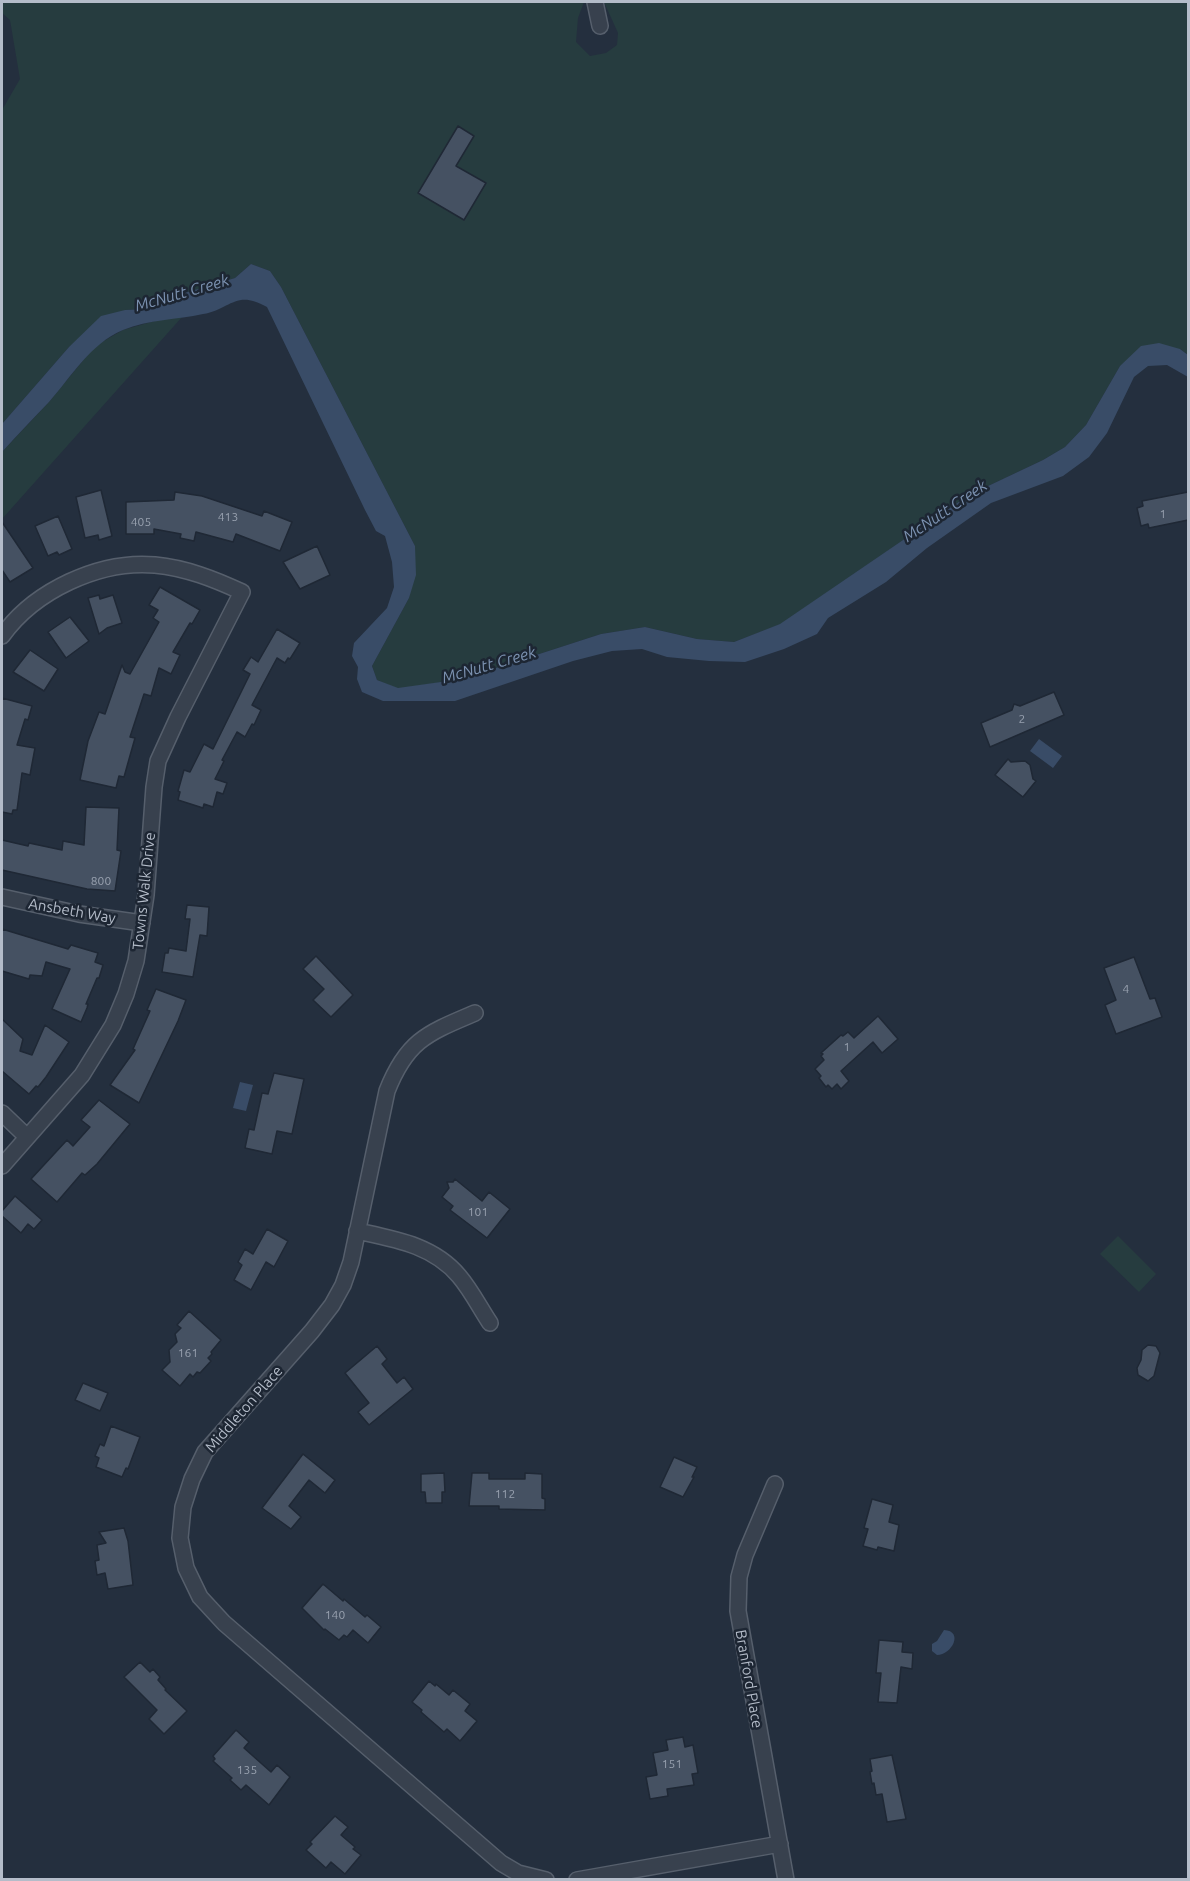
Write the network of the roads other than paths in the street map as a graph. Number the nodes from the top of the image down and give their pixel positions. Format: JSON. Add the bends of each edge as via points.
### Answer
{"nodes":[{"id":1,"x":595,"y":2,"type":"edge"},
{"id":2,"x":600,"y":26,"type":"dead end"},
{"id":3,"x":2,"y":636,"type":"edge"},
{"id":4,"x":2,"y":897,"type":"edge"},
{"id":5,"x":142,"y":922,"type":"junction"},
{"id":6,"x":475,"y":1013,"type":"dead end"},
{"id":7,"x":2,"y":1113,"type":"edge"},
{"id":8,"x":27,"y":1137,"type":"junction"},
{"id":9,"x":2,"y":1166,"type":"edge"},
{"id":10,"x":357,"y":1231,"type":"junction"},
{"id":11,"x":490,"y":1323,"type":"dead end"},
{"id":12,"x":775,"y":1484,"type":"dead end"},
{"id":13,"x":780,"y":1844,"type":"junction"},
{"id":14,"x":546,"y":1880,"type":"edge"},
{"id":15,"x":577,"y":1880,"type":"edge"},
{"id":16,"x":786,"y":1880,"type":"edge"}],
"edges":[{"from":1,"to":2,"type":"street"},
{"from":3,"to":5,"type":"street","name":"Towns Walk Drive","via":[[31,606],[53,591],[108,569],[168,567],[213,579],[242,592],[159,761]]},
{"from":4,"to":5,"type":"street","name":"Ansbeth Way","via":[[79,914]]},
{"from":5,"to":8,"type":"street","name":"Towns Walk Drive","via":[[136,961],[113,1025],[82,1075]]},
{"from":6,"to":10,"type":"street","name":"Middleton Place","via":[[416,1043],[394,1071]]},
{"from":7,"to":8,"type":"street"},
{"from":8,"to":9,"type":"street","name":"Towns Walk Drive"},
{"from":10,"to":11,"type":"street","via":[[404,1241],[438,1257],[460,1277]]},
{"from":10,"to":14,"type":"street","name":"Middleton Place","via":[[351,1262],[332,1305],[205,1452],[183,1507],[180,1538],[186,1568],[200,1597],[224,1623],[349,1732],[501,1863],[518,1873]]},
{"from":12,"to":13,"type":"street","name":"Branford Place","via":[[745,1555],[739,1577],[738,1611]]},
{"from":13,"to":15,"type":"street"},
{"from":13,"to":16,"type":"street","name":"Branford Place"}]}
